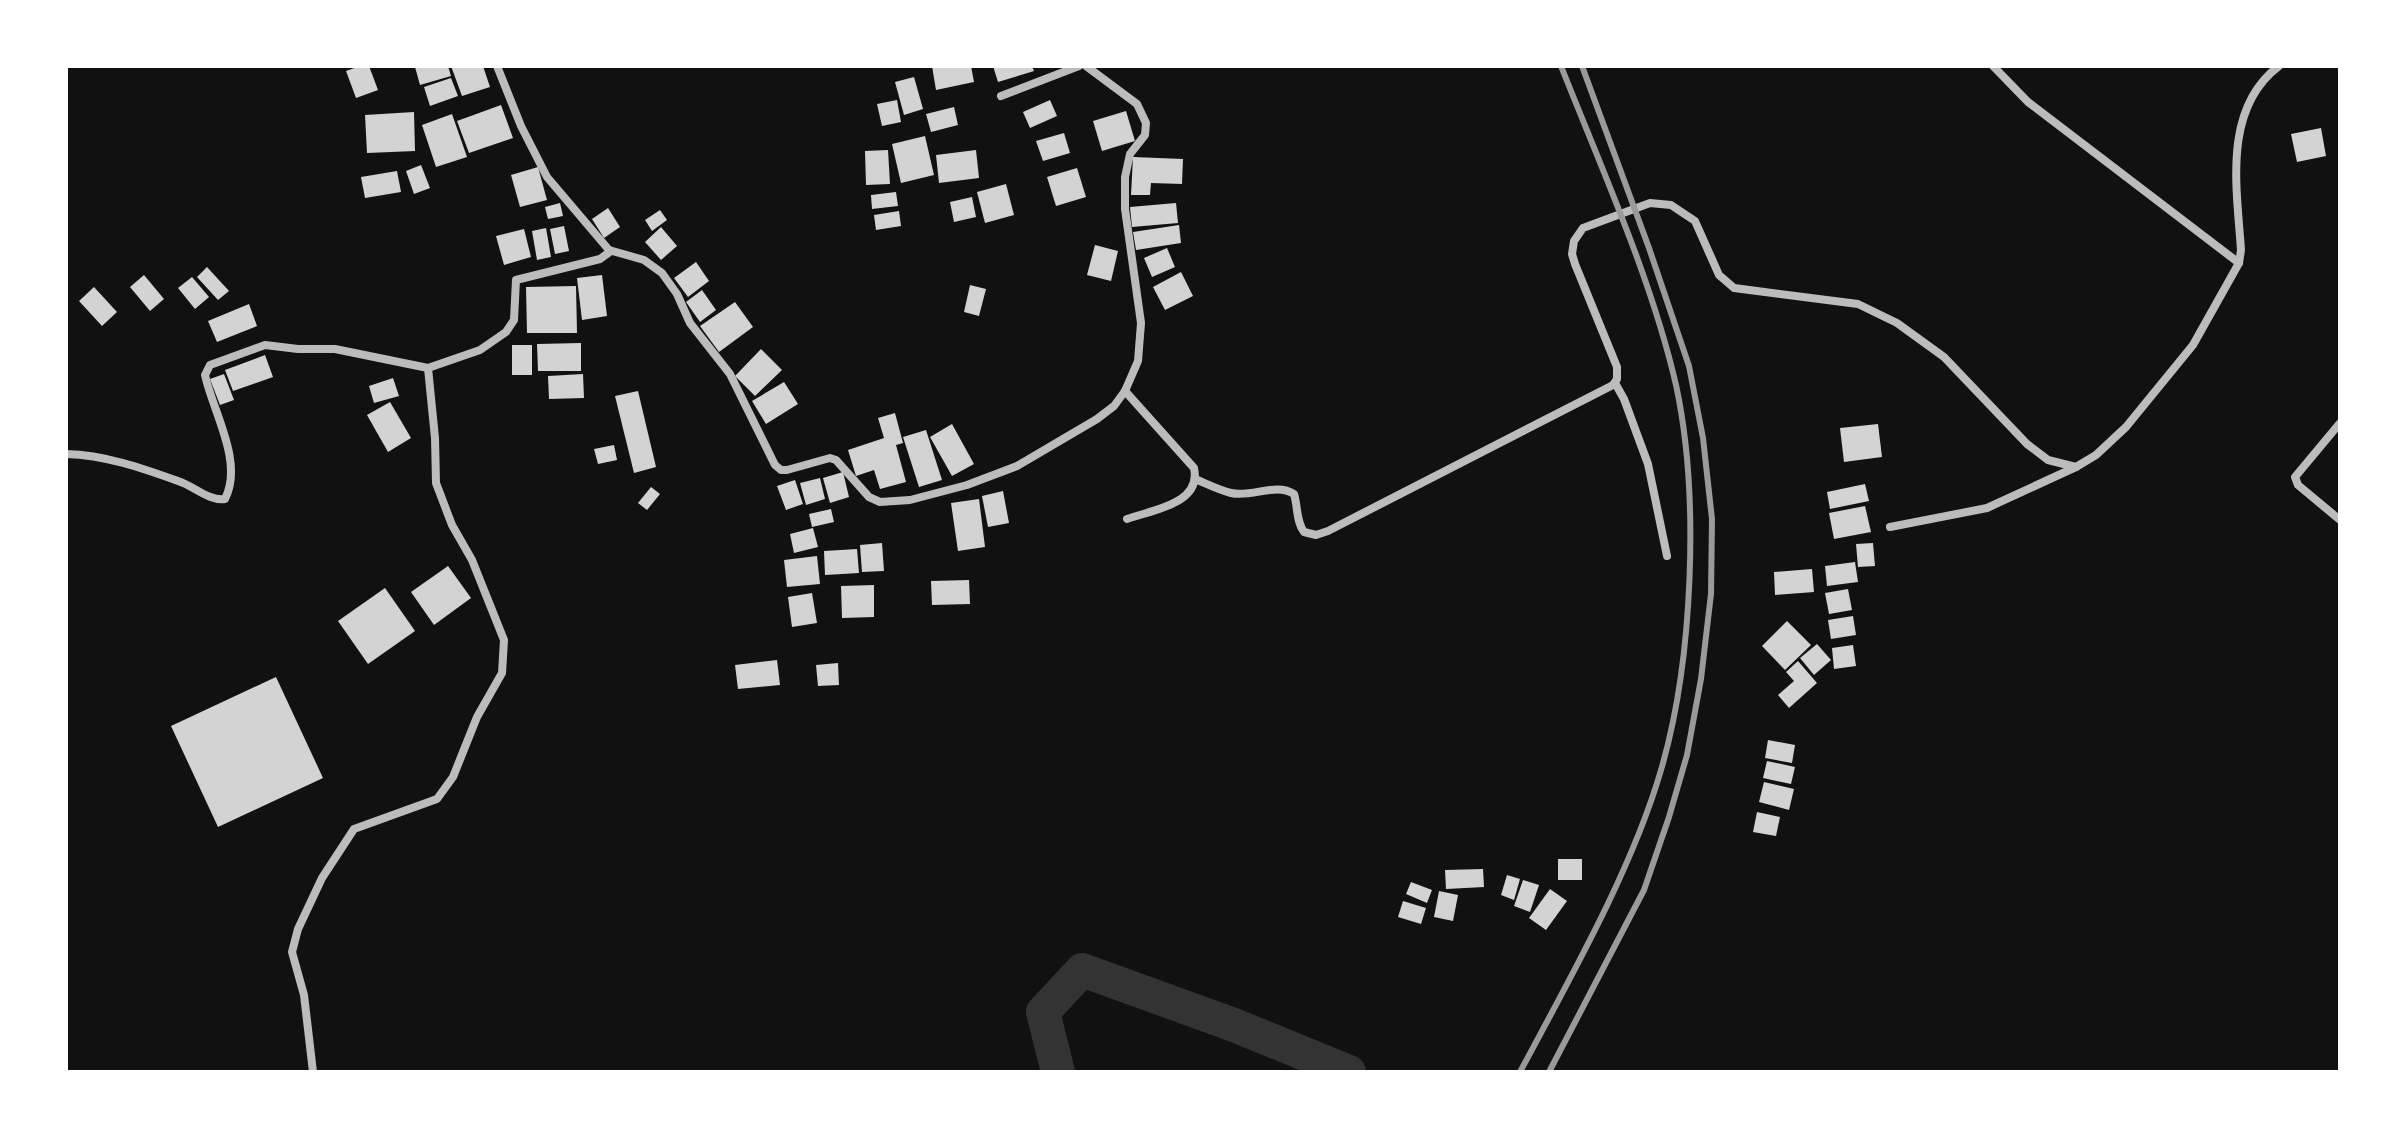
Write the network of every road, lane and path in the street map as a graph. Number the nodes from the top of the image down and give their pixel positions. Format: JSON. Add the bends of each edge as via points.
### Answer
{"nodes":[{"id":1,"x":497,"y":66,"type":"edge"},
{"id":2,"x":1079,"y":66,"type":"edge"},
{"id":3,"x":1086,"y":66,"type":"edge"},
{"id":4,"x":1993,"y":66,"type":"edge"},
{"id":5,"x":2279,"y":66,"type":"edge"},
{"id":6,"x":1001,"y":96,"type":"dead end"},
{"id":7,"x":611,"y":251,"type":"junction"},
{"id":8,"x":2239,"y":263,"type":"junction"},
{"id":9,"x":428,"y":368,"type":"junction"},
{"id":10,"x":1615,"y":383,"type":"junction"},
{"id":11,"x":1125,"y":391,"type":"junction"},
{"id":12,"x":2340,"y":423,"type":"edge"},
{"id":13,"x":66,"y":454,"type":"edge"},
{"id":14,"x":2076,"y":467,"type":"junction"},
{"id":15,"x":1195,"y":479,"type":"junction"},
{"id":16,"x":1127,"y":519,"type":"dead end"},
{"id":17,"x":2340,"y":520,"type":"edge"},
{"id":18,"x":1890,"y":527,"type":"dead end"},
{"id":19,"x":1667,"y":556,"type":"dead end"},
{"id":20,"x":313,"y":1072,"type":"edge"}],
"edges":[{"from":1,"to":7,"type":"street","via":[[547,177]]},
{"from":2,"to":6,"type":"street"},
{"from":3,"to":11,"type":"street","via":[[1137,104],[1146,123],[1125,177],[1141,323],[1138,361]]},
{"from":4,"to":8,"type":"street","via":[[2028,102]]},
{"from":5,"to":8,"type":"street","via":[[2254,96],[2239,136]]},
{"from":7,"to":9,"type":"street","via":[[600,259],[516,280],[514,320],[506,332],[480,350]]},
{"from":7,"to":11,"type":"street","via":[[644,260],[662,273],[687,319],[730,374],[778,468],[836,460],[880,502],[910,500],[1017,466],[1097,419]]},
{"from":8,"to":14,"type":"street","via":[[2178,365],[2126,427]]},
{"from":9,"to":13,"type":"street","via":[[335,349],[265,345],[210,365],[205,375],[232,480],[225,499],[115,460]]},
{"from":9,"to":20,"type":"street","via":[[436,483],[504,640],[502,673],[453,777],[437,799],[354,829],[322,878],[292,952],[304,995]]},
{"from":10,"to":14,"type":"street","via":[[1617,367],[1575,264],[1574,241],[1583,228],[1599,221],[1650,203],[1671,205],[1695,221],[1719,275],[1734,288],[1858,304],[1897,323],[1944,357],[2037,452]]},
{"from":10,"to":15,"type":"street","via":[[1316,535],[1298,525],[1296,500],[1288,490],[1247,495]]},
{"from":10,"to":19,"type":"street","via":[[1648,464]]},
{"from":11,"to":15,"type":"street","via":[[1194,468]]},
{"from":12,"to":17,"type":"street","via":[[2296,474],[2296,481]]},
{"from":14,"to":18,"type":"street","via":[[1987,508]]},
{"from":15,"to":16,"type":"street","via":[[1184,499]]}]}
